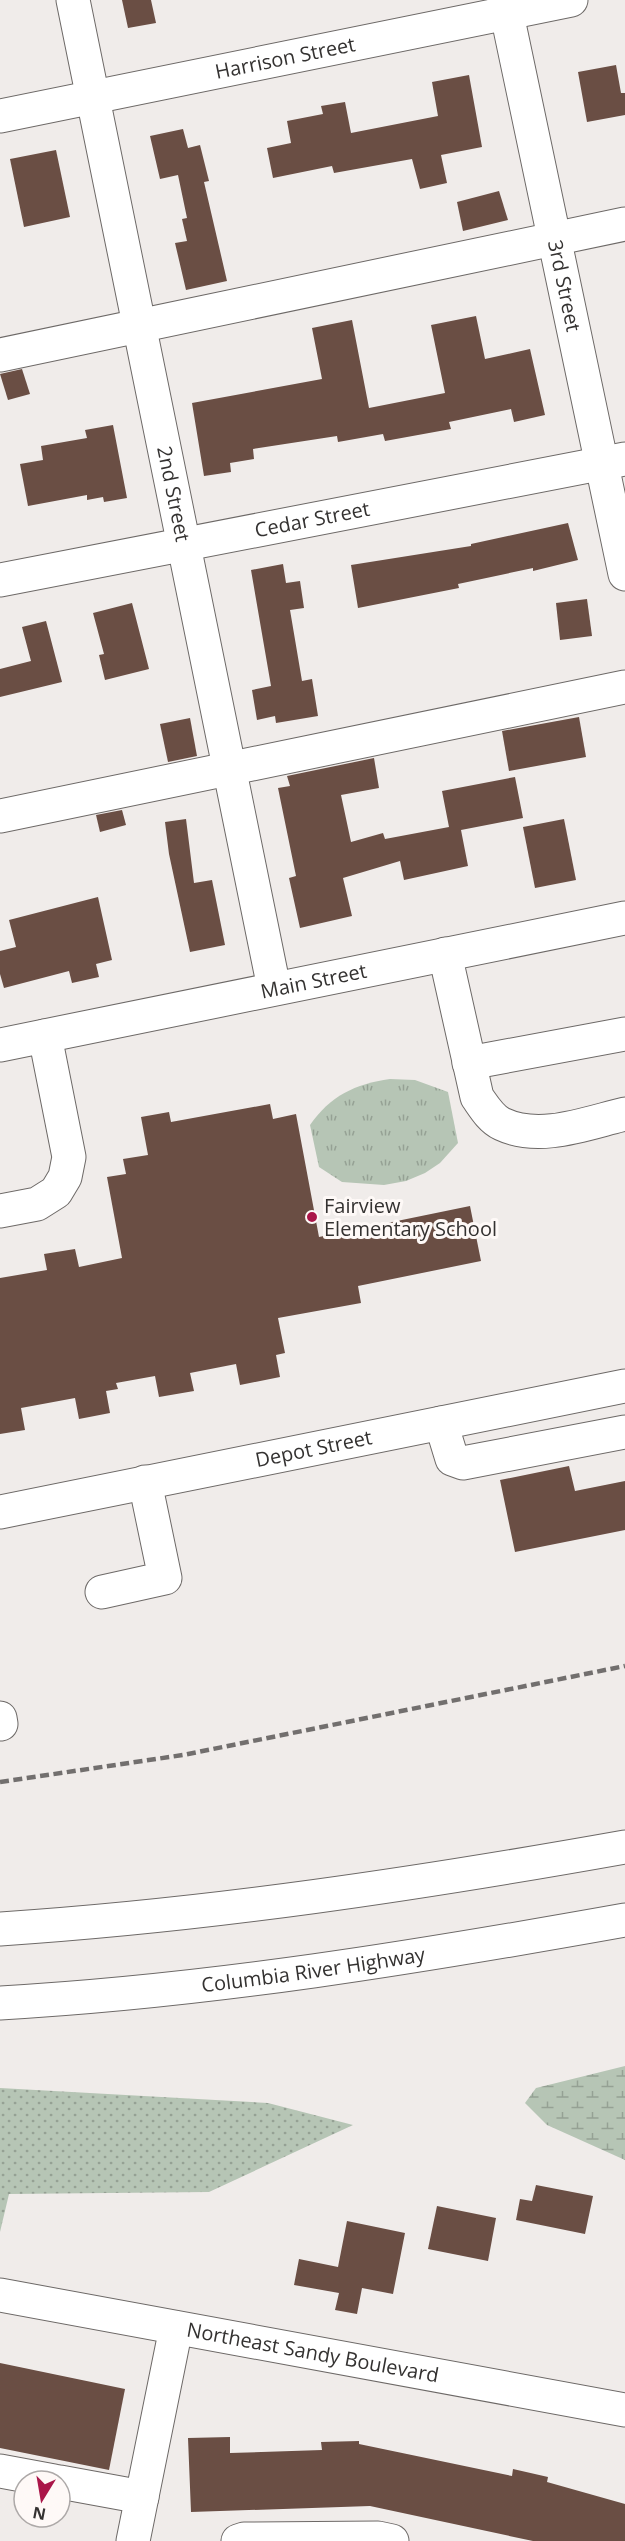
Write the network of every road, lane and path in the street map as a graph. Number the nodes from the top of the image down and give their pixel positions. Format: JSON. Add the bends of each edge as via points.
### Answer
{"nodes":[{"id":1,"x":74,"y":0,"type":"edge"},
{"id":2,"x":570,"y":0,"type":"edge"},
{"id":3,"x":506,"y":6,"type":"edge"},
{"id":4,"x":93,"y":98,"type":"junction"},
{"id":5,"x":0,"y":116,"type":"edge"},
{"id":6,"x":625,"y":224,"type":"edge"},
{"id":7,"x":555,"y":239,"type":"junction"},
{"id":8,"x":141,"y":326,"type":"junction"},
{"id":9,"x":0,"y":355,"type":"edge"},
{"id":10,"x":614,"y":461,"type":"edge"},
{"id":11,"x":184,"y":543,"type":"junction"},
{"id":12,"x":625,"y":574,"type":"edge"},
{"id":13,"x":0,"y":580,"type":"edge"},
{"id":14,"x":625,"y":687,"type":"edge"},
{"id":15,"x":230,"y":768,"type":"junction"},
{"id":16,"x":0,"y":816,"type":"edge"},
{"id":17,"x":625,"y":918,"type":"edge"},
{"id":18,"x":445,"y":954,"type":"junction"},
{"id":19,"x":274,"y":988,"type":"junction"},
{"id":20,"x":625,"y":1034,"type":"edge"},
{"id":21,"x":45,"y":1036,"type":"junction"},
{"id":22,"x":0,"y":1045,"type":"edge"},
{"id":23,"x":470,"y":1063,"type":"junction"},
{"id":24,"x":625,"y":1114,"type":"edge"},
{"id":25,"x":0,"y":1211,"type":"edge"},
{"id":26,"x":625,"y":1386,"type":"edge"},
{"id":27,"x":441,"y":1423,"type":"junction"},
{"id":28,"x":625,"y":1432,"type":"edge"},
{"id":29,"x":145,"y":1482,"type":"junction"},
{"id":30,"x":0,"y":1491,"type":"edge"},
{"id":31,"x":35,"y":1504,"type":"junction"},
{"id":32,"x":0,"y":1512,"type":"edge"},
{"id":33,"x":102,"y":1592,"type":"dead end"},
{"id":34,"x":625,"y":1846,"type":"edge"},
{"id":35,"x":625,"y":1920,"type":"edge"},
{"id":36,"x":0,"y":1929,"type":"edge"},
{"id":37,"x":0,"y":2003,"type":"edge"},
{"id":38,"x":0,"y":2295,"type":"edge"},
{"id":39,"x":176,"y":2328,"type":"junction"},
{"id":40,"x":625,"y":2410,"type":"edge"},
{"id":41,"x":72,"y":2484,"type":"edge"},
{"id":42,"x":142,"y":2497,"type":"junction"},
{"id":43,"x":133,"y":2541,"type":"edge"},
{"id":44,"x":238,"y":2541,"type":"edge"},
{"id":45,"x":392,"y":2541,"type":"edge"}],
"edges":[{"from":1,"to":4,"type":"main road","name":"2nd Street"},
{"from":2,"to":3,"type":"main road","name":"Harrison Street"},
{"from":3,"to":4,"type":"main road","name":"Harrison Street"},
{"from":3,"to":7,"type":"main road","name":"3rd Street"},
{"from":4,"to":5,"type":"main road","name":"Harrison Street"},
{"from":4,"to":8,"type":"main road","name":"2nd Street"},
{"from":6,"to":7,"type":"main road"},
{"from":7,"to":8,"type":"main road"},
{"from":7,"to":10,"type":"main road","name":"3rd Street"},
{"from":8,"to":9,"type":"main road"},
{"from":8,"to":11,"type":"main road","name":"2nd Street"},
{"from":10,"to":11,"type":"main road","name":"Cedar Street"},
{"from":10,"to":12,"type":"main road","name":"3rd Street"},
{"from":11,"to":13,"type":"main road","name":"Cedar Street"},
{"from":11,"to":15,"type":"main road","name":"2nd Street"},
{"from":14,"to":15,"type":"main road"},
{"from":15,"to":16,"type":"main road"},
{"from":15,"to":19,"type":"main road","name":"2nd Street"},
{"from":17,"to":18,"type":"main road","name":"Main Street"},
{"from":18,"to":19,"type":"main road","name":"Main Street"},
{"from":18,"to":23,"type":"main road"},
{"from":19,"to":21,"type":"main road","name":"Main Street"},
{"from":20,"to":23,"type":"main road"},
{"from":21,"to":22,"type":"main road","name":"Main Street"},
{"from":21,"to":25,"type":"main road","via":[[69,1157],[65,1177],[56,1192],[37,1204]]},
{"from":23,"to":24,"type":"main road","via":[[477,1097],[501,1124],[540,1133]]},
{"from":26,"to":27,"type":"main road","name":"Depot Street"},
{"from":27,"to":28,"type":"main road","via":[[452,1459],[463,1463]]},
{"from":27,"to":29,"type":"main road","name":"Depot Street"},
{"from":29,"to":31,"type":"main road","name":"Depot Street"},
{"from":29,"to":33,"type":"main road","via":[[165,1578]]},
{"from":30,"to":31,"type":"main road"},
{"from":31,"to":32,"type":"main road","name":"Depot Street"},
{"from":34,"to":36,"type":"main road","via":[[274,1903]]},
{"from":35,"to":37,"type":"main road","name":"Columbia River Highway","via":[[298,1974],[187,1988]]},
{"from":38,"to":39,"type":"main road","name":"Northeast Sandy Boulevard"},
{"from":39,"to":40,"type":"main road","name":"Northeast Sandy Boulevard"},
{"from":39,"to":42,"type":"main road"},
{"from":41,"to":42,"type":"main road"},
{"from":42,"to":43,"type":"main road"},
{"from":44,"to":45,"type":"main road"}]}
